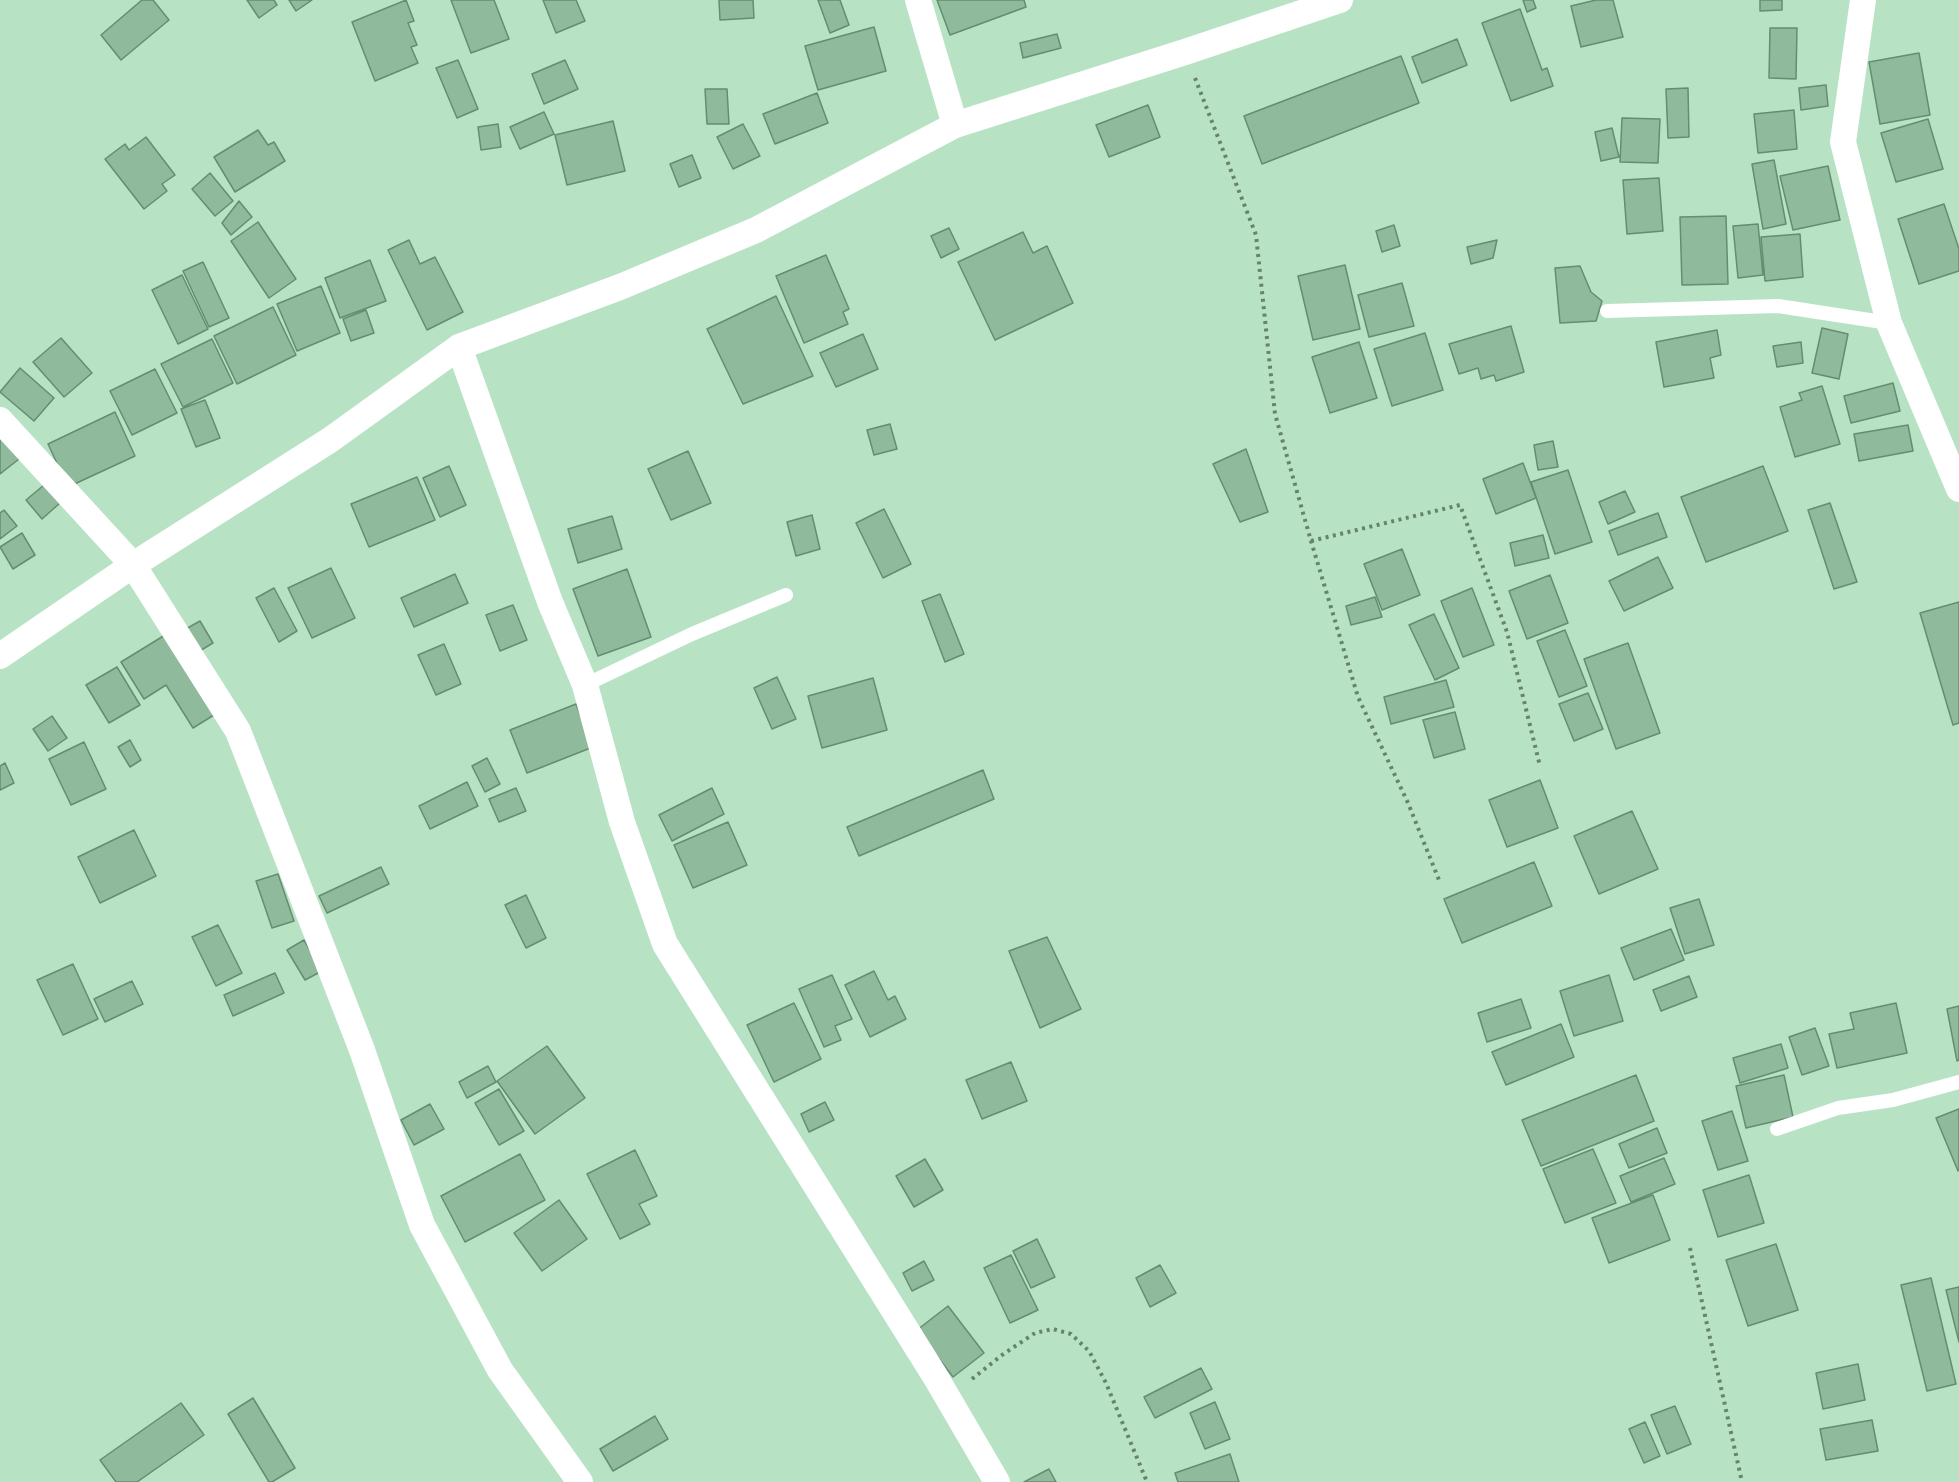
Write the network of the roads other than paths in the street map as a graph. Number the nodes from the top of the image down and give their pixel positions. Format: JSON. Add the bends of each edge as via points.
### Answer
{"nodes":[{"id":1,"x":918,"y":0,"type":"edge"},
{"id":2,"x":1340,"y":0,"type":"edge"},
{"id":3,"x":1863,"y":0,"type":"edge"},
{"id":4,"x":955,"y":125,"type":"junction"},
{"id":5,"x":1607,"y":311,"type":"dead end"},
{"id":6,"x":1889,"y":323,"type":"junction"},
{"id":7,"x":459,"y":347,"type":"junction"},
{"id":8,"x":0,"y":420,"type":"edge"},
{"id":9,"x":1959,"y":489,"type":"edge"},
{"id":10,"x":133,"y":565,"type":"junction"},
{"id":11,"x":786,"y":595,"type":"dead end"},
{"id":12,"x":0,"y":656,"type":"edge"},
{"id":13,"x":585,"y":685,"type":"junction"},
{"id":14,"x":1959,"y":1082,"type":"edge"},
{"id":15,"x":1777,"y":1129,"type":"dead end"},
{"id":16,"x":580,"y":1482,"type":"edge"},
{"id":17,"x":997,"y":1482,"type":"edge"}],
"edges":[{"from":1,"to":4,"type":"street"},
{"from":2,"to":4,"type":"street"},
{"from":3,"to":6,"type":"street","via":[[1843,142]]},
{"from":4,"to":7,"type":"street","via":[[756,230],[620,287]]},
{"from":5,"to":6,"type":"lane","via":[[1778,306]]},
{"from":6,"to":9,"type":"street"},
{"from":7,"to":10,"type":"street","via":[[330,440]]},
{"from":7,"to":13,"type":"street","via":[[550,602]]},
{"from":8,"to":10,"type":"street"},
{"from":10,"to":12,"type":"street"},
{"from":10,"to":16,"type":"street","via":[[238,731],[362,1050],[422,1224],[500,1370]]},
{"from":11,"to":13,"type":"lane"},
{"from":13,"to":17,"type":"street","via":[[622,822],[665,944]]},
{"from":14,"to":15,"type":"lane","via":[[1893,1100],[1838,1108]]}]}
